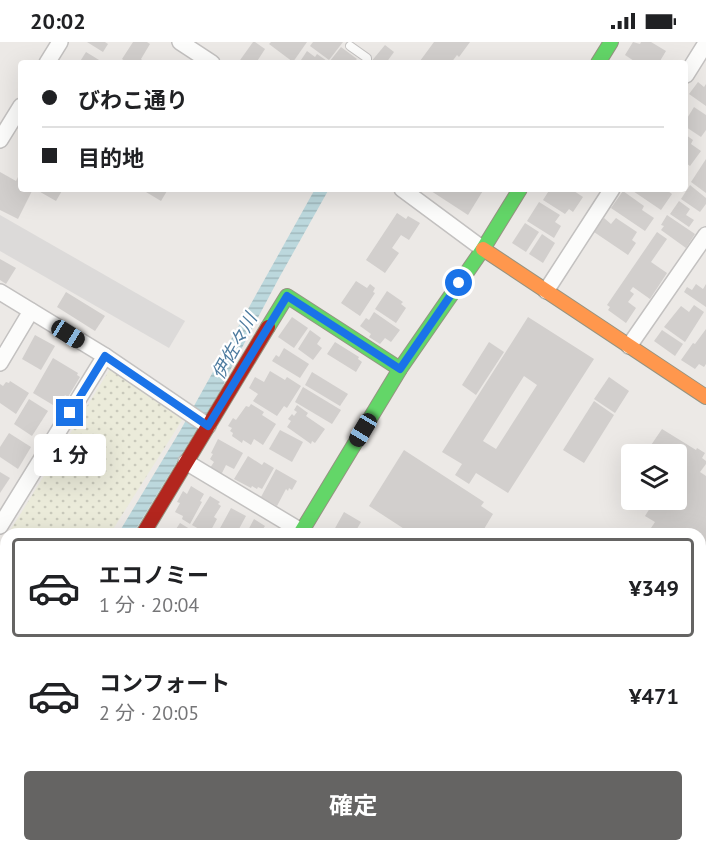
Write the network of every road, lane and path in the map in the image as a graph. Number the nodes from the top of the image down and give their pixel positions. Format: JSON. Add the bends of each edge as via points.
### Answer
{"nodes":[{"id":1,"x":60,"y":42,"type":"edge"},
{"id":2,"x":180,"y":42,"type":"edge"},
{"id":3,"x":611,"y":42,"type":"edge"},
{"id":4,"x":706,"y":43,"type":"edge"},
{"id":5,"x":350,"y":46,"type":"dead end"},
{"id":6,"x":49,"y":60,"type":"edge"},
{"id":7,"x":207,"y":60,"type":"edge"},
{"id":8,"x":367,"y":60,"type":"edge"},
{"id":9,"x":600,"y":60,"type":"edge"},
{"id":10,"x":688,"y":72,"type":"edge"},
{"id":11,"x":18,"y":111,"type":"edge"},
{"id":12,"x":0,"y":140,"type":"edge"},
{"id":13,"x":406,"y":192,"type":"edge"},
{"id":14,"x":518,"y":192,"type":"edge"},
{"id":15,"x":610,"y":192,"type":"edge"},
{"id":16,"x":706,"y":235,"type":"edge"},
{"id":17,"x":483,"y":249,"type":"junction"},
{"id":18,"x":546,"y":291,"type":"junction"},
{"id":19,"x":0,"y":292,"type":"edge"},
{"id":20,"x":31,"y":311,"type":"junction"},
{"id":21,"x":629,"y":346,"type":"junction"},
{"id":22,"x":105,"y":356,"type":"junction"},
{"id":23,"x":0,"y":363,"type":"edge"},
{"id":24,"x":400,"y":369,"type":"junction"},
{"id":25,"x":705,"y":395,"type":"edge"},
{"id":26,"x":206,"y":425,"type":"junction"},
{"id":27,"x":186,"y":462,"type":"junction"},
{"id":28,"x":0,"y":526,"type":"edge"},
{"id":29,"x":147,"y":528,"type":"edge"},
{"id":30,"x":294,"y":528,"type":"edge"},
{"id":31,"x":305,"y":528,"type":"edge"}],
"edges":[{"from":1,"to":6,"type":"street"},
{"from":2,"to":7,"type":"street"},
{"from":3,"to":9,"type":"street"},
{"from":4,"to":10,"type":"street"},
{"from":5,"to":8,"type":"lane"},
{"from":11,"to":12,"type":"street"},
{"from":13,"to":17,"type":"street"},
{"from":14,"to":17,"type":"street"},
{"from":15,"to":18,"type":"street"},
{"from":16,"to":21,"type":"street"},
{"from":17,"to":18,"type":"street"},
{"from":17,"to":24,"type":"street"},
{"from":18,"to":21,"type":"street"},
{"from":19,"to":20,"type":"street"},
{"from":20,"to":22,"type":"street"},
{"from":20,"to":23,"type":"street"},
{"from":21,"to":25,"type":"street"},
{"from":22,"to":26,"type":"street"},
{"from":22,"to":28,"type":"street"},
{"from":24,"to":26,"type":"street","via":[[287,296]]},
{"from":24,"to":31,"type":"street"},
{"from":26,"to":27,"type":"street"},
{"from":27,"to":29,"type":"street"},
{"from":27,"to":30,"type":"street"}]}
